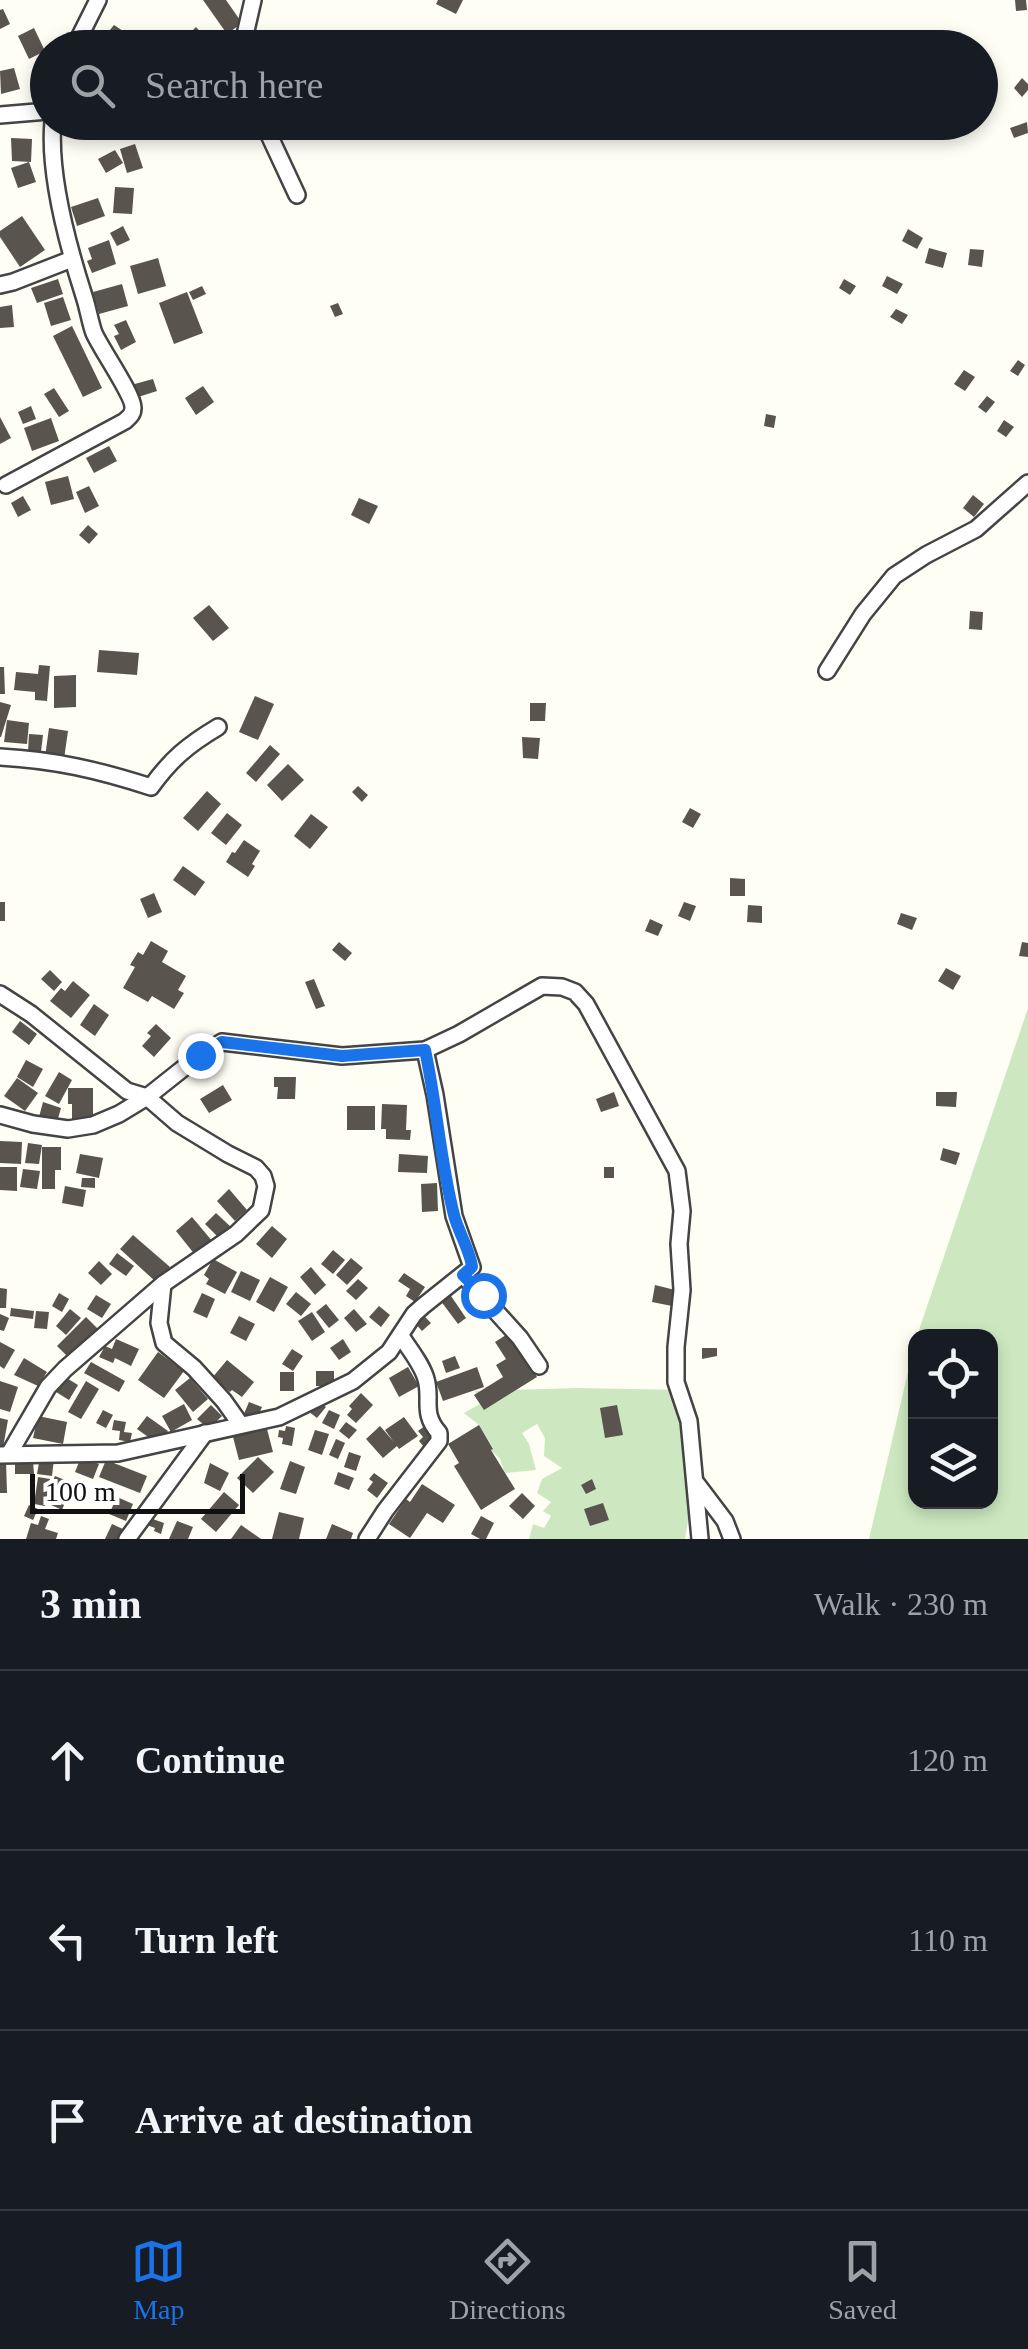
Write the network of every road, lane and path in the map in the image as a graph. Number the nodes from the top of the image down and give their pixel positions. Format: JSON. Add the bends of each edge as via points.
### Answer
{"nodes":[{"id":1,"x":98,"y":0,"type":"edge"},
{"id":2,"x":254,"y":0,"type":"edge"},
{"id":3,"x":83,"y":30,"type":"edge"},
{"id":4,"x":246,"y":30,"type":"edge"},
{"id":5,"x":30,"y":114,"type":"edge"},
{"id":6,"x":0,"y":116,"type":"edge"},
{"id":7,"x":52,"y":140,"type":"edge"},
{"id":8,"x":272,"y":140,"type":"edge"},
{"id":9,"x":298,"y":196,"type":"dead end"},
{"id":10,"x":72,"y":259,"type":"junction"},
{"id":11,"x":0,"y":285,"type":"edge"},
{"id":12,"x":1028,"y":483,"type":"edge"},
{"id":13,"x":6,"y":485,"type":"dead end"},
{"id":14,"x":826,"y":672,"type":"dead end"},
{"id":15,"x":218,"y":727,"type":"dead end"},
{"id":16,"x":0,"y":757,"type":"edge"},
{"id":17,"x":0,"y":994,"type":"edge"},
{"id":18,"x":425,"y":1050,"type":"junction"},
{"id":19,"x":147,"y":1098,"type":"junction"},
{"id":20,"x":0,"y":1115,"type":"edge"},
{"id":21,"x":463,"y":1275,"type":"junction"},
{"id":22,"x":162,"y":1284,"type":"junction"},
{"id":23,"x":401,"y":1336,"type":"junction"},
{"id":24,"x":539,"y":1366,"type":"dead end"},
{"id":25,"x":242,"y":1425,"type":"junction"},
{"id":26,"x":206,"y":1434,"type":"junction"},
{"id":27,"x":5,"y":1455,"type":"edge"},
{"id":28,"x":695,"y":1480,"type":"junction"},
{"id":29,"x":127,"y":1539,"type":"edge"},
{"id":30,"x":367,"y":1539,"type":"edge"},
{"id":31,"x":700,"y":1539,"type":"edge"},
{"id":32,"x":732,"y":1539,"type":"edge"}],
"edges":[{"from":1,"to":3,"type":"street"},
{"from":2,"to":4,"type":"street"},
{"from":5,"to":6,"type":"street"},
{"from":7,"to":10,"type":"street"},
{"from":8,"to":9,"type":"street"},
{"from":10,"to":11,"type":"street"},
{"from":10,"to":13,"type":"street","via":[[94,333],[133,409],[125,421]]},
{"from":12,"to":14,"type":"street","via":[[976,530],[894,576]]},
{"from":15,"to":16,"type":"street","via":[[187,746],[151,786],[84,766]]},
{"from":17,"to":19,"type":"street","via":[[127,1090]]},
{"from":18,"to":19,"type":"street","via":[[342,1056],[222,1042]]},
{"from":18,"to":21,"type":"street","via":[[454,1216],[471,1259]]},
{"from":18,"to":28,"type":"street","via":[[542,986],[575,992],[586,1004],[677,1171],[682,1290],[676,1382],[689,1421]]},
{"from":19,"to":20,"type":"street","via":[[79,1128]]},
{"from":19,"to":22,"type":"street","via":[[256,1168],[266,1186],[261,1210],[247,1224]]},
{"from":21,"to":23,"type":"street","via":[[414,1314]]},
{"from":21,"to":24,"type":"street"},
{"from":22,"to":25,"type":"street","via":[[164,1343]]},
{"from":22,"to":27,"type":"street","via":[[56,1378]]},
{"from":23,"to":25,"type":"street","via":[[353,1381],[279,1418]]},
{"from":23,"to":30,"type":"street","via":[[428,1384],[428,1412],[439,1441]]},
{"from":25,"to":26,"type":"street"},
{"from":26,"to":27,"type":"street","via":[[118,1454]]},
{"from":26,"to":29,"type":"street"},
{"from":28,"to":31,"type":"street"},
{"from":28,"to":32,"type":"street"}]}
